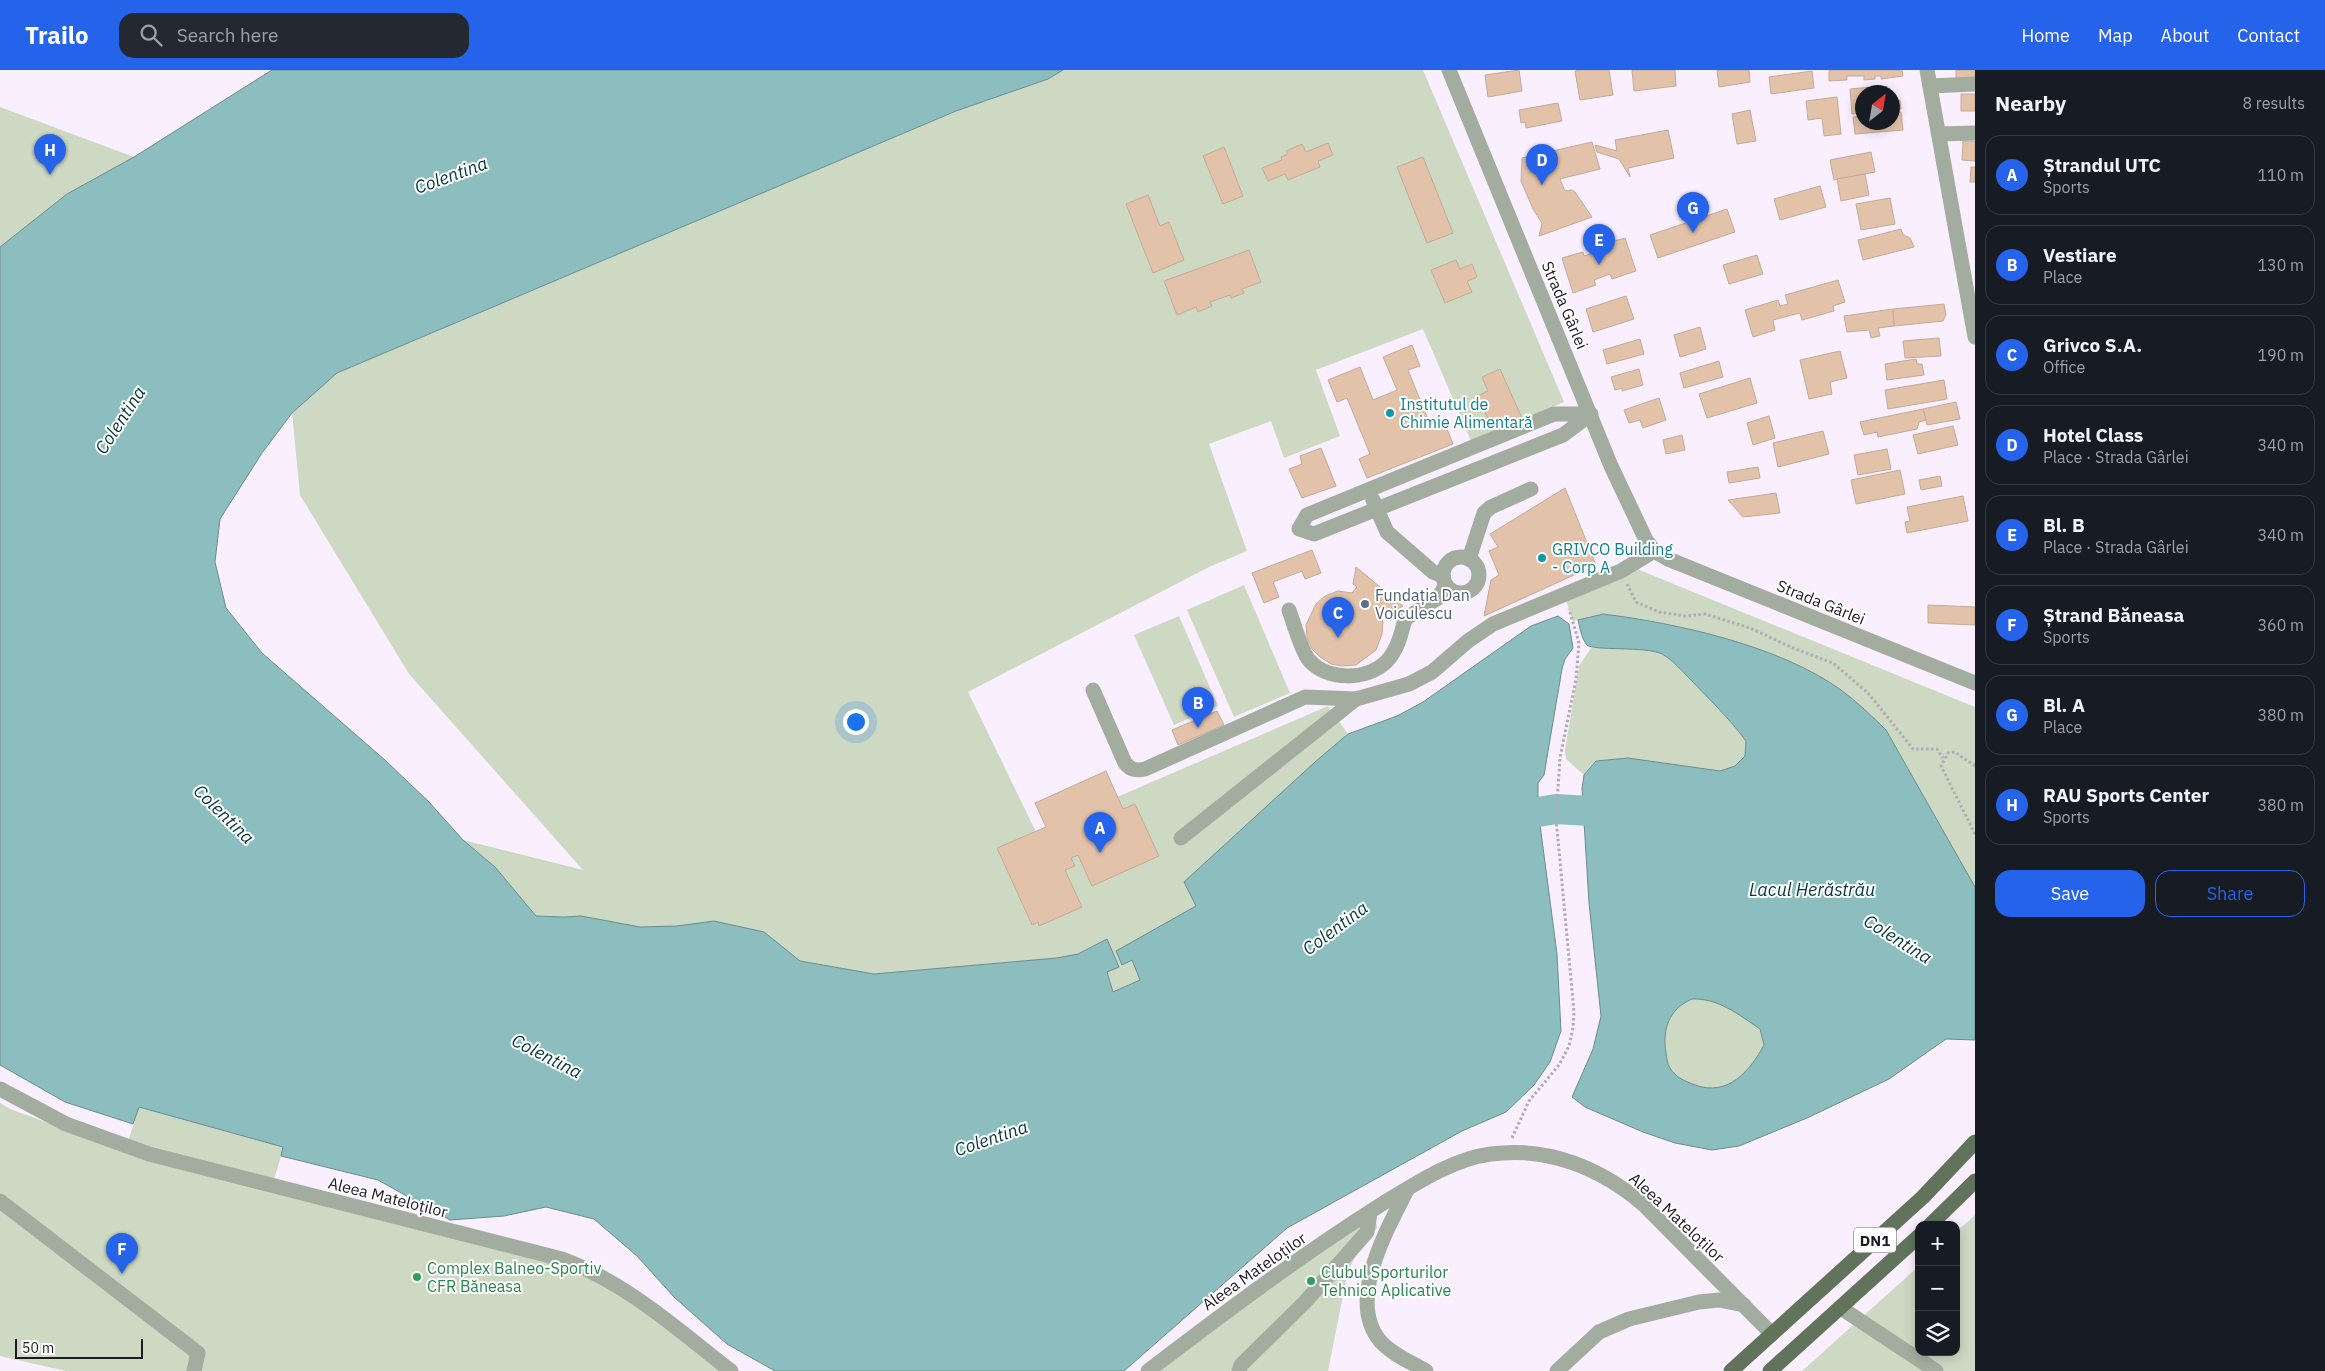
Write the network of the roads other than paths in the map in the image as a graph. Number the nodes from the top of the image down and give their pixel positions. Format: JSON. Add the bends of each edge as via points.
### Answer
{"nodes":[{"id":1,"x":1449,"y":70,"type":"edge"},
{"id":2,"x":1927,"y":70,"type":"edge"},
{"id":3,"x":1975,"y":84,"type":"edge"},
{"id":4,"x":1930,"y":86,"type":"junction"},
{"id":5,"x":1975,"y":133,"type":"edge"},
{"id":6,"x":1939,"y":134,"type":"junction"},
{"id":7,"x":1969,"y":264,"type":"edge"},
{"id":8,"x":1975,"y":337,"type":"edge"},
{"id":9,"x":1591,"y":414,"type":"junction"},
{"id":10,"x":1464,"y":450,"type":"junction"},
{"id":11,"x":1471,"y":471,"type":"junction"},
{"id":12,"x":1369,"y":489,"type":"junction"},
{"id":13,"x":1531,"y":489,"type":"dead end"},
{"id":14,"x":1376,"y":510,"type":"junction"},
{"id":15,"x":1654,"y":551,"type":"junction"},
{"id":16,"x":1469,"y":559,"type":"junction"},
{"id":17,"x":1444,"y":580,"type":"junction"},
{"id":18,"x":1289,"y":610,"type":"dead end"},
{"id":19,"x":1975,"y":684,"type":"edge"},
{"id":20,"x":1092,"y":690,"type":"dead end"},
{"id":21,"x":1356,"y":699,"type":"junction"},
{"id":22,"x":1182,"y":838,"type":"dead end"},
{"id":23,"x":0,"y":1089,"type":"edge"},
{"id":24,"x":16,"y":1098,"type":"junction"},
{"id":25,"x":0,"y":1106,"type":"edge"},
{"id":26,"x":1975,"y":1142,"type":"edge"},
{"id":27,"x":1975,"y":1181,"type":"edge"},
{"id":28,"x":1408,"y":1188,"type":"junction"},
{"id":29,"x":0,"y":1201,"type":"edge"},
{"id":30,"x":1370,"y":1212,"type":"junction"},
{"id":31,"x":1934,"y":1221,"type":"edge"},
{"id":32,"x":1915,"y":1240,"type":"edge"},
{"id":33,"x":1744,"y":1305,"type":"junction"},
{"id":34,"x":1841,"y":1308,"type":"junction"},
{"id":35,"x":1772,"y":1334,"type":"junction"},
{"id":36,"x":194,"y":1371,"type":"edge"},
{"id":37,"x":731,"y":1371,"type":"edge"},
{"id":38,"x":1148,"y":1371,"type":"edge"},
{"id":39,"x":1239,"y":1371,"type":"edge"},
{"id":40,"x":1426,"y":1371,"type":"edge"},
{"id":41,"x":1557,"y":1371,"type":"edge"},
{"id":42,"x":1731,"y":1371,"type":"edge"},
{"id":43,"x":1770,"y":1371,"type":"edge"},
{"id":44,"x":1936,"y":1371,"type":"edge"}],
"edges":[{"from":1,"to":9,"type":"street","name":"Strada Gârlei"},
{"from":2,"to":4,"type":"street"},
{"from":3,"to":4,"type":"street"},
{"from":4,"to":6,"type":"street"},
{"from":5,"to":6,"type":"street"},
{"from":6,"to":7,"type":"street"},
{"from":7,"to":8,"type":"street"},
{"from":9,"to":10,"type":"street","via":[[1554,414]]},
{"from":9,"to":11,"type":"street","via":[[1563,435]]},
{"from":9,"to":15,"type":"street","name":"Strada Gârlei","via":[[1611,466]]},
{"from":10,"to":11,"type":"street"},
{"from":10,"to":12,"type":"street"},
{"from":11,"to":14,"type":"street"},
{"from":12,"to":14,"type":"street"},
{"from":12,"to":14,"type":"street","via":[[1307,515],[1300,529],[1314,534]]},
{"from":13,"to":16,"type":"street","via":[[1484,513]]},
{"from":14,"to":17,"type":"street","via":[[1387,532]]},
{"from":15,"to":19,"type":"street","name":"Strada Gârlei"},
{"from":15,"to":21,"type":"street","via":[[1621,570],[1493,624],[1432,672],[1409,684]]},
{"from":16,"to":17,"type":"street","via":[[1451,560],[1444,570]]},
{"from":16,"to":17,"type":"street","via":[[1479,572],[1475,587],[1460,594],[1449,589]]},
{"from":17,"to":18,"type":"street","via":[[1438,598],[1405,619],[1397,647],[1386,662],[1364,674],[1333,674],[1308,659]]},
{"from":20,"to":21,"type":"street","via":[[1125,763],[1138,771],[1305,697]]},
{"from":21,"to":22,"type":"street"},
{"from":23,"to":24,"type":"street","name":"Aleea Mateloților"},
{"from":24,"to":25,"type":"street","via":[[7,1098]]},
{"from":24,"to":37,"type":"street","name":"Aleea Mateloților","via":[[66,1124],[149,1154],[580,1266],[620,1286]]},
{"from":26,"to":35,"type":"main road","number":"DN1","via":[[1923,1197]]},
{"from":27,"to":31,"type":"main road"},
{"from":28,"to":30,"type":"street","name":"Aleea Mateloților"},
{"from":28,"to":33,"type":"street","name":"Aleea Mateloților","via":[[1463,1162],[1490,1154],[1550,1157],[1573,1162],[1610,1179],[1644,1205]]},
{"from":28,"to":40,"type":"street","via":[[1370,1275],[1366,1300],[1380,1341]]},
{"from":29,"to":36,"type":"street","via":[[198,1353]]},
{"from":30,"to":38,"type":"street","name":"Aleea Mateloților","via":[[1221,1315]]},
{"from":30,"to":39,"type":"street","via":[[1367,1232],[1306,1302],[1241,1365]]},
{"from":32,"to":34,"type":"main road","number":"DN1"},
{"from":33,"to":35,"type":"street","name":"Aleea Mateloților"},
{"from":33,"to":41,"type":"street","via":[[1719,1300],[1700,1302],[1629,1319],[1598,1332]]},
{"from":34,"to":43,"type":"main road","number":"DN1"},
{"from":34,"to":44,"type":"street"},
{"from":35,"to":42,"type":"main road","number":"DN1"}]}
